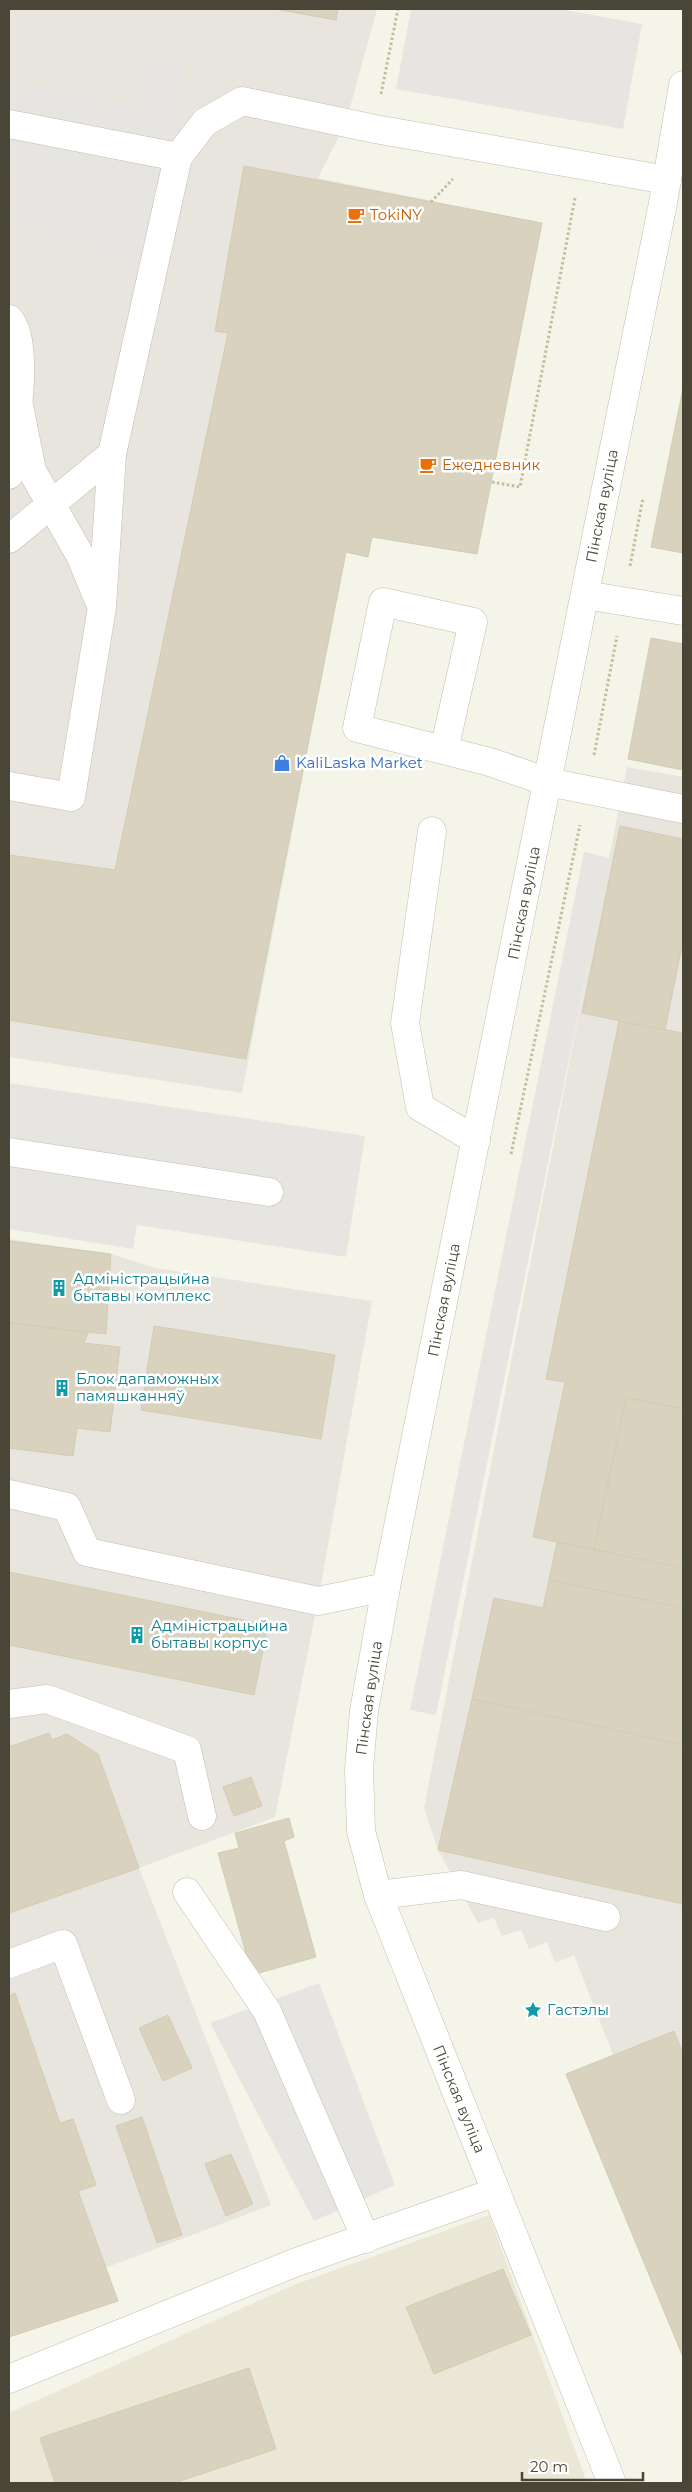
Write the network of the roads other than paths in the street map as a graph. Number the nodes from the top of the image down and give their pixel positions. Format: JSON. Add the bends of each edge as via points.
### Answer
{"nodes":[{"id":1,"x":683,"y":85,"type":"edge"},
{"id":2,"x":9,"y":124,"type":"edge"},
{"id":3,"x":679,"y":135,"type":"edge"},
{"id":4,"x":178,"y":157,"type":"junction"},
{"id":5,"x":667,"y":180,"type":"junction"},
{"id":6,"x":9,"y":319,"type":"edge"},
{"id":7,"x":19,"y":406,"type":"junction"},
{"id":8,"x":112,"y":454,"type":"junction"},
{"id":9,"x":9,"y":476,"type":"edge"},
{"id":10,"x":51,"y":504,"type":"junction"},
{"id":11,"x":9,"y":539,"type":"edge"},
{"id":12,"x":585,"y":595,"type":"junction"},
{"id":13,"x":102,"y":607,"type":"junction"},
{"id":14,"x":683,"y":611,"type":"edge"},
{"id":15,"x":444,"y":750,"type":"junction"},
{"id":16,"x":548,"y":782,"type":"junction"},
{"id":17,"x":9,"y":786,"type":"edge"},
{"id":18,"x":683,"y":809,"type":"edge"},
{"id":19,"x":432,"y":831,"type":"dead end"},
{"id":20,"x":476,"y":1140,"type":"junction"},
{"id":21,"x":9,"y":1152,"type":"edge"},
{"id":22,"x":269,"y":1192,"type":"dead end"},
{"id":23,"x":9,"y":1494,"type":"edge"},
{"id":24,"x":386,"y":1587,"type":"junction"},
{"id":25,"x":9,"y":1704,"type":"edge"},
{"id":26,"x":202,"y":1816,"type":"dead end"},
{"id":27,"x":188,"y":1892,"type":"dead end"},
{"id":28,"x":378,"y":1895,"type":"junction"},
{"id":29,"x":606,"y":1917,"type":"dead end"},
{"id":30,"x":9,"y":1964,"type":"edge"},
{"id":31,"x":121,"y":2100,"type":"dead end"},
{"id":32,"x":496,"y":2192,"type":"junction"},
{"id":33,"x":366,"y":2238,"type":"junction"},
{"id":34,"x":9,"y":2378,"type":"edge"},
{"id":35,"x":612,"y":2483,"type":"edge"}],
"edges":[{"from":1,"to":3,"type":"street","name":"Пінская вуліца"},
{"from":2,"to":4,"type":"street"},
{"from":3,"to":5,"type":"street","name":"Пінская вуліца"},
{"from":4,"to":5,"type":"street","via":[[205,122],[242,101]]},
{"from":4,"to":8,"type":"street"},
{"from":5,"to":12,"type":"street","name":"Пінская вуліца"},
{"from":6,"to":7,"type":"street","via":[[14,324],[19,345]]},
{"from":7,"to":9,"type":"street"},
{"from":7,"to":10,"type":"street","via":[[32,471]]},
{"from":8,"to":10,"type":"street"},
{"from":8,"to":13,"type":"street"},
{"from":10,"to":11,"type":"street"},
{"from":10,"to":13,"type":"street","via":[[80,555]]},
{"from":12,"to":14,"type":"street"},
{"from":12,"to":16,"type":"street","name":"Пінская вуліца"},
{"from":13,"to":17,"type":"street","via":[[71,797]]},
{"from":15,"to":15,"type":"street","via":[[357,728],[384,602],[473,622]]},
{"from":15,"to":16,"type":"street"},
{"from":16,"to":18,"type":"street"},
{"from":16,"to":20,"type":"street","name":"Пінская вуліца"},
{"from":19,"to":20,"type":"street","via":[[404,1023],[420,1107]]},
{"from":20,"to":24,"type":"street","name":"Пінская вуліца"},
{"from":21,"to":22,"type":"street"},
{"from":23,"to":24,"type":"street","via":[[67,1507],[87,1552],[318,1601]]},
{"from":24,"to":28,"type":"street","name":"Пінская вуліца","via":[[364,1711],[359,1769],[361,1831]]},
{"from":25,"to":26,"type":"street","via":[[47,1699],[187,1750]]},
{"from":27,"to":33,"type":"street","via":[[267,2011]]},
{"from":28,"to":29,"type":"street","via":[[461,1885]]},
{"from":28,"to":32,"type":"street","name":"Пінская вуліца"},
{"from":30,"to":31,"type":"street","via":[[64,1944]]},
{"from":32,"to":33,"type":"street"},
{"from":32,"to":35,"type":"street","name":"Пінская вуліца"},
{"from":33,"to":34,"type":"street","via":[[294,2263]]}]}
